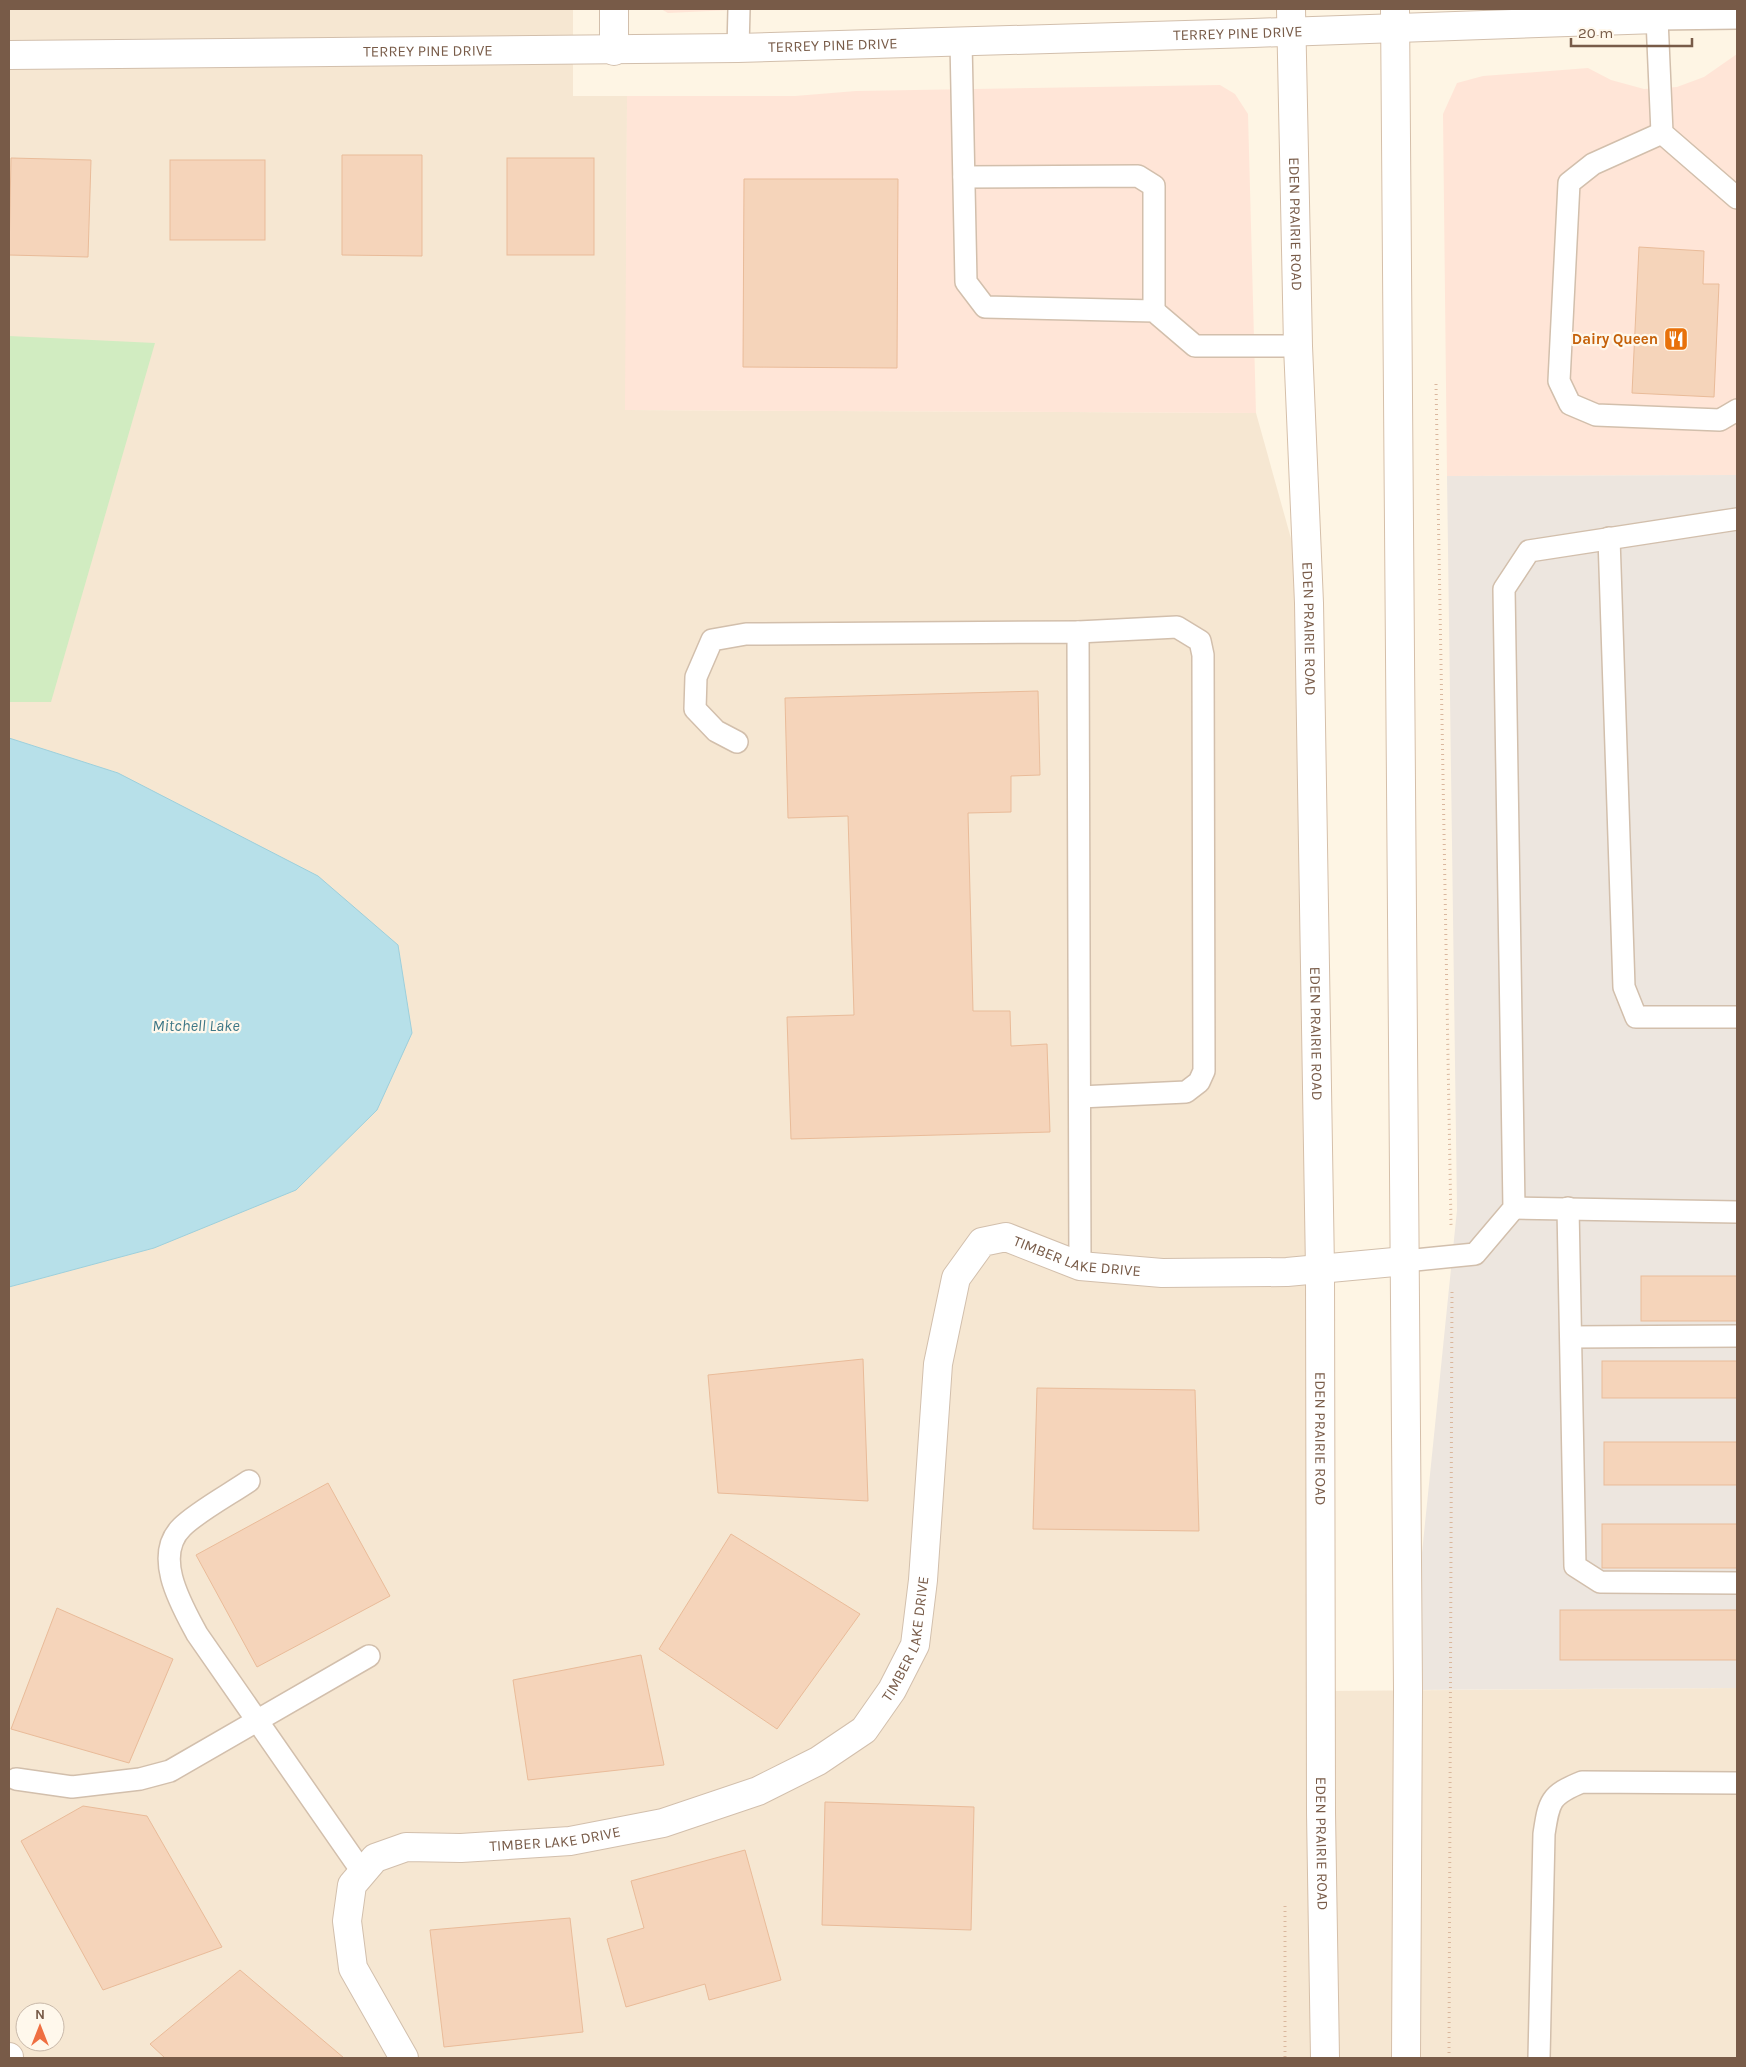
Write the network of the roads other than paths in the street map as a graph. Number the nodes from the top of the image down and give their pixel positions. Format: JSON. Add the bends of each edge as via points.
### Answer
{"nodes":[{"id":1,"x":614,"y":9,"type":"edge"},
{"id":2,"x":738,"y":9,"type":"edge"},
{"id":3,"x":1659,"y":14,"type":"edge"},
{"id":4,"x":1396,"y":18,"type":"edge"},
{"id":5,"x":1737,"y":18,"type":"edge"},
{"id":6,"x":1292,"y":20,"type":"edge"},
{"id":7,"x":961,"y":42,"type":"junction"},
{"id":8,"x":738,"y":48,"type":"junction"},
{"id":9,"x":614,"y":51,"type":"junction"},
{"id":10,"x":9,"y":55,"type":"edge"},
{"id":11,"x":1662,"y":133,"type":"junction"},
{"id":12,"x":964,"y":177,"type":"junction"},
{"id":13,"x":1737,"y":198,"type":"edge"},
{"id":14,"x":1154,"y":311,"type":"junction"},
{"id":15,"x":1298,"y":346,"type":"junction"},
{"id":16,"x":1737,"y":410,"type":"edge"},
{"id":17,"x":1737,"y":519,"type":"edge"},
{"id":18,"x":1609,"y":538,"type":"junction"},
{"id":19,"x":1078,"y":632,"type":"junction"},
{"id":20,"x":737,"y":742,"type":"dead end"},
{"id":21,"x":1737,"y":1017,"type":"edge"},
{"id":22,"x":1080,"y":1097,"type":"junction"},
{"id":23,"x":1514,"y":1208,"type":"junction"},
{"id":24,"x":1568,"y":1208,"type":"junction"},
{"id":25,"x":1737,"y":1212,"type":"edge"},
{"id":26,"x":1405,"y":1261,"type":"junction"},
{"id":27,"x":1080,"y":1266,"type":"junction"},
{"id":28,"x":1320,"y":1269,"type":"junction"},
{"id":29,"x":1737,"y":1336,"type":"edge"},
{"id":30,"x":1571,"y":1337,"type":"junction"},
{"id":31,"x":249,"y":1481,"type":"dead end"},
{"id":32,"x":1737,"y":1583,"type":"edge"},
{"id":33,"x":369,"y":1656,"type":"dead end"},
{"id":34,"x":256,"y":1719,"type":"junction"},
{"id":35,"x":16,"y":1779,"type":"dead end"},
{"id":36,"x":1737,"y":1783,"type":"edge"},
{"id":37,"x":362,"y":1873,"type":"junction"},
{"id":38,"x":404,"y":2058,"type":"edge"},
{"id":39,"x":1325,"y":2058,"type":"edge"},
{"id":40,"x":1406,"y":2058,"type":"edge"},
{"id":41,"x":1538,"y":2058,"type":"edge"}],
"edges":[{"from":1,"to":9,"type":"main road"},
{"from":2,"to":8,"type":"lane"},
{"from":3,"to":4,"type":"main road","name":"TERREY PINE DRIVE"},
{"from":3,"to":5,"type":"lane"},
{"from":3,"to":11,"type":"lane"},
{"from":4,"to":6,"type":"main road","name":"TERREY PINE DRIVE"},
{"from":4,"to":26,"type":"main road"},
{"from":6,"to":7,"type":"main road","name":"TERREY PINE DRIVE"},
{"from":6,"to":15,"type":"main road","name":"EDEN PRAIRIE ROAD"},
{"from":7,"to":8,"type":"main road","name":"TERREY PINE DRIVE"},
{"from":7,"to":12,"type":"lane"},
{"from":8,"to":9,"type":"main road","name":"TERREY PINE DRIVE"},
{"from":9,"to":10,"type":"main road","name":"TERREY PINE DRIVE"},
{"from":11,"to":13,"type":"lane"},
{"from":11,"to":16,"type":"lane","via":[[1593,164],[1569,183],[1559,381],[1570,404],[1596,415],[1720,420]]},
{"from":12,"to":14,"type":"lane","via":[[966,282],[985,306]]},
{"from":12,"to":14,"type":"lane","via":[[1138,176],[1154,186]]},
{"from":14,"to":15,"type":"lane","via":[[1195,346]]},
{"from":15,"to":28,"type":"main road","name":"EDEN PRAIRIE ROAD","via":[[1309,603]]},
{"from":17,"to":18,"type":"lane"},
{"from":18,"to":21,"type":"lane","via":[[1624,987],[1636,1017]]},
{"from":18,"to":23,"type":"lane","via":[[1529,551],[1504,589]]},
{"from":19,"to":20,"type":"lane","via":[[746,634],[712,640],[696,677],[695,709],[716,731]]},
{"from":19,"to":22,"type":"lane"},
{"from":19,"to":22,"type":"lane","via":[[1177,627],[1200,641],[1203,655],[1204,1071],[1198,1082],[1186,1092]]},
{"from":22,"to":27,"type":"lane"},
{"from":23,"to":24,"type":"lane"},
{"from":23,"to":26,"type":"lane","via":[[1475,1254]]},
{"from":24,"to":25,"type":"lane"},
{"from":24,"to":30,"type":"lane"},
{"from":26,"to":28,"type":"main road","name":"TIMBER LAKE DRIVE"},
{"from":26,"to":40,"type":"main road"},
{"from":27,"to":28,"type":"main road","name":"TIMBER LAKE DRIVE","via":[[1162,1273]]},
{"from":27,"to":37,"type":"main road","name":"TIMBER LAKE DRIVE","via":[[1006,1237],[982,1242],[956,1278],[938,1364],[923,1580],[915,1645],[892,1690],[864,1730],[818,1761],[758,1791],[663,1823],[570,1841],[461,1848],[406,1847],[375,1858]]},
{"from":28,"to":39,"type":"main road","name":"EDEN PRAIRIE ROAD"},
{"from":29,"to":30,"type":"lane"},
{"from":30,"to":32,"type":"lane","via":[[1575,1566],[1600,1582]]},
{"from":31,"to":34,"type":"lane","via":[[181,1527],[173,1541],[169,1568],[177,1596],[197,1634]]},
{"from":33,"to":34,"type":"lane"},
{"from":34,"to":35,"type":"lane","via":[[170,1771],[140,1779],[72,1787]]},
{"from":34,"to":37,"type":"lane"},
{"from":36,"to":41,"type":"lane","via":[[1582,1782],[1561,1790],[1549,1806],[1544,1834]]},
{"from":37,"to":38,"type":"main road","name":"TIMBER LAKE DRIVE","via":[[352,1885],[347,1921],[353,1968]]}]}
